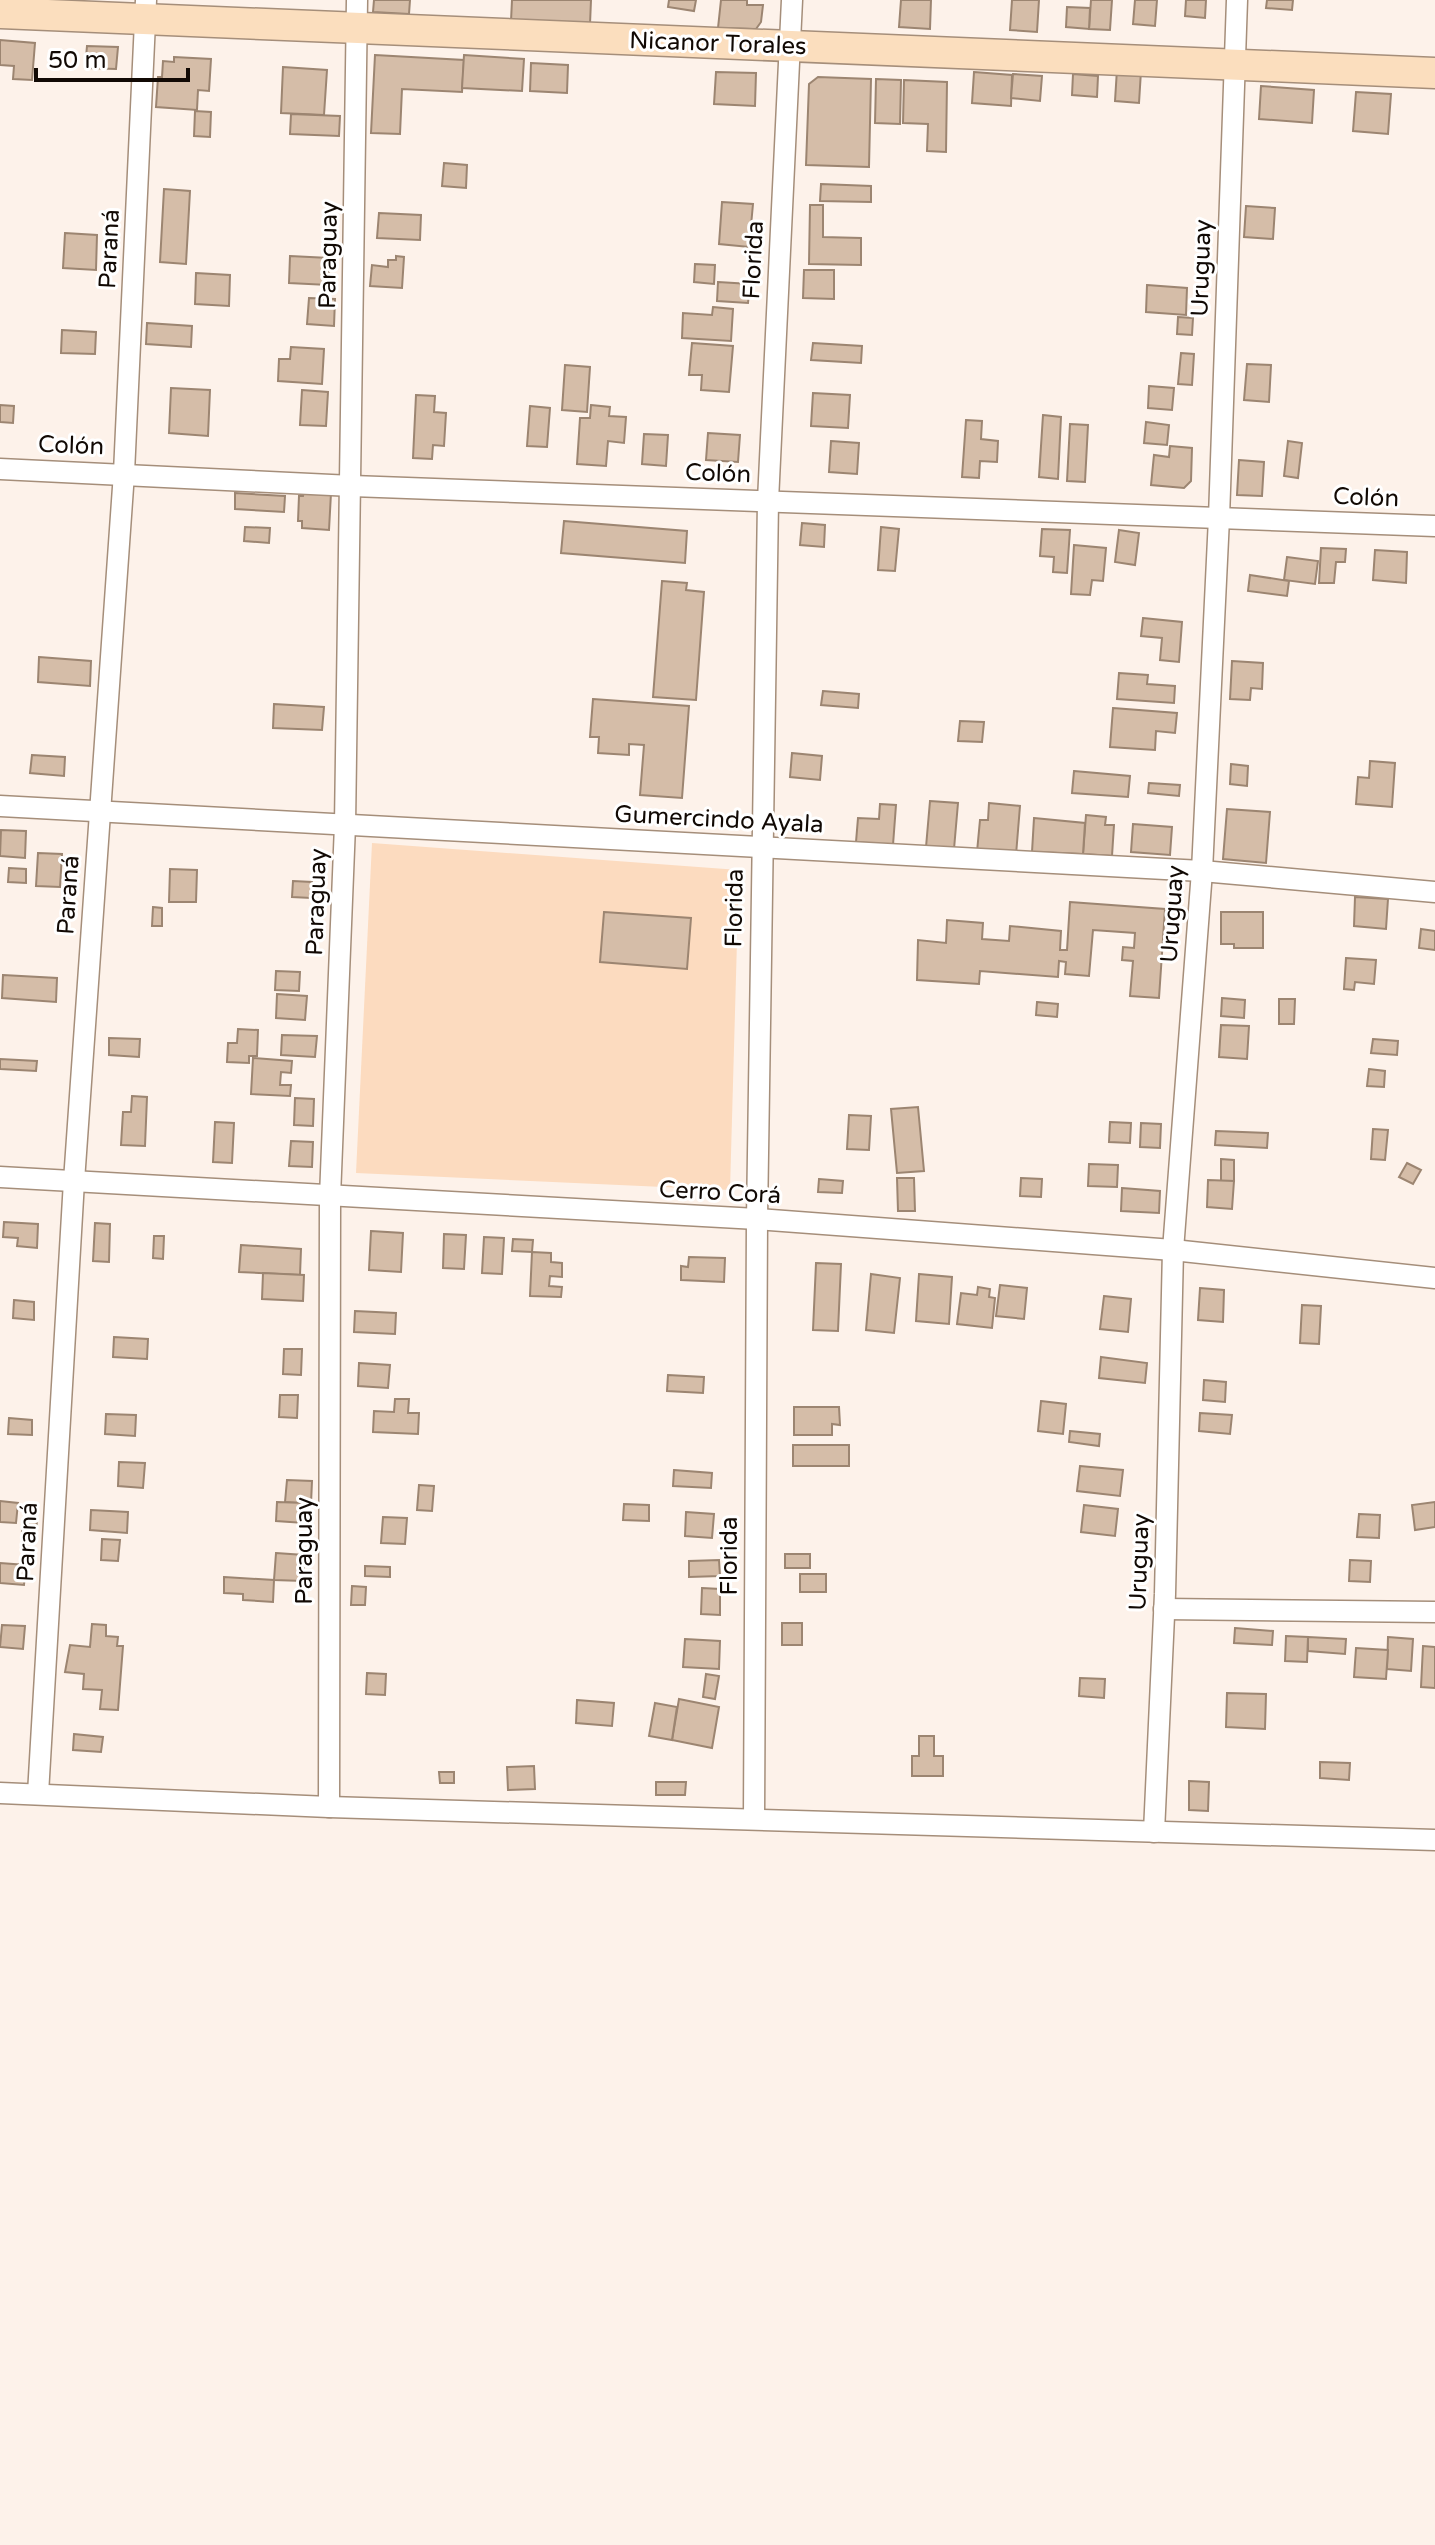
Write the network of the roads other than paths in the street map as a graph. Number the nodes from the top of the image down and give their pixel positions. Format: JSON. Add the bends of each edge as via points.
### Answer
{"nodes":[{"id":1,"x":792,"y":0,"type":"edge"},
{"id":2,"x":1237,"y":0,"type":"edge"},
{"id":3,"x":146,"y":10,"type":"edge"},
{"id":4,"x":0,"y":13,"type":"edge"},
{"id":5,"x":357,"y":14,"type":"edge"},
{"id":6,"x":789,"y":46,"type":"junction"},
{"id":7,"x":1234,"y":64,"type":"junction"},
{"id":8,"x":1435,"y":73,"type":"edge"},
{"id":9,"x":0,"y":469,"type":"edge"},
{"id":10,"x":124,"y":473,"type":"junction"},
{"id":11,"x":352,"y":486,"type":"junction"},
{"id":12,"x":768,"y":501,"type":"junction"},
{"id":13,"x":1219,"y":518,"type":"junction"},
{"id":14,"x":1435,"y":526,"type":"edge"},
{"id":15,"x":0,"y":806,"type":"edge"},
{"id":16,"x":100,"y":813,"type":"junction"},
{"id":17,"x":345,"y":825,"type":"junction"},
{"id":18,"x":761,"y":847,"type":"junction"},
{"id":19,"x":1202,"y":871,"type":"junction"},
{"id":20,"x":1435,"y":892,"type":"edge"},
{"id":21,"x":0,"y":1177,"type":"edge"},
{"id":22,"x":74,"y":1181,"type":"junction"},
{"id":23,"x":330,"y":1197,"type":"junction"},
{"id":24,"x":757,"y":1219,"type":"junction"},
{"id":25,"x":1173,"y":1250,"type":"junction"},
{"id":26,"x":1435,"y":1278,"type":"edge"},
{"id":27,"x":1164,"y":1609,"type":"junction"},
{"id":28,"x":1435,"y":1612,"type":"edge"},
{"id":29,"x":0,"y":1793,"type":"edge"},
{"id":30,"x":38,"y":1794,"type":"junction"},
{"id":31,"x":329,"y":1807,"type":"junction"},
{"id":32,"x":754,"y":1818,"type":"junction"},
{"id":33,"x":1154,"y":1832,"type":"junction"},
{"id":34,"x":1435,"y":1840,"type":"edge"}],
"edges":[{"from":1,"to":6,"type":"street","name":"Florida"},
{"from":2,"to":7,"type":"street","name":"Uruguay"},
{"from":3,"to":4,"type":"street","name":"Nicanor Torales"},
{"from":3,"to":5,"type":"street","name":"Nicanor Torales"},
{"from":3,"to":10,"type":"street","name":"Paraná"},
{"from":5,"to":6,"type":"street","name":"Nicanor Torales"},
{"from":5,"to":11,"type":"street","name":"Paraguay"},
{"from":6,"to":7,"type":"street","name":"Nicanor Torales"},
{"from":6,"to":12,"type":"street","name":"Florida"},
{"from":7,"to":8,"type":"street","name":"Nicanor Torales"},
{"from":7,"to":13,"type":"street","name":"Uruguay"},
{"from":9,"to":10,"type":"street","name":"Colón"},
{"from":10,"to":11,"type":"street","name":"Colón"},
{"from":10,"to":16,"type":"street","name":"Paraná"},
{"from":11,"to":12,"type":"street","name":"Colón"},
{"from":11,"to":17,"type":"street","name":"Paraguay"},
{"from":12,"to":13,"type":"street","name":"Colón"},
{"from":12,"to":18,"type":"street","name":"Florida"},
{"from":13,"to":14,"type":"street","name":"Colón"},
{"from":13,"to":19,"type":"street","name":"Uruguay"},
{"from":15,"to":16,"type":"street","name":"Gumercindo Ayala"},
{"from":16,"to":17,"type":"street","name":"Gumercindo Ayala"},
{"from":16,"to":22,"type":"street","name":"Paraná"},
{"from":17,"to":18,"type":"street","name":"Gumercindo Ayala"},
{"from":17,"to":23,"type":"street","name":"Paraguay"},
{"from":18,"to":19,"type":"street","name":"Gumercindo Ayala"},
{"from":18,"to":24,"type":"street","name":"Florida"},
{"from":19,"to":20,"type":"street","name":"Gumercindo Ayala"},
{"from":19,"to":25,"type":"street","name":"Uruguay"},
{"from":21,"to":22,"type":"street","name":"Cerro Corá"},
{"from":22,"to":23,"type":"street","name":"Cerro Corá"},
{"from":22,"to":30,"type":"street","name":"Paraná"},
{"from":23,"to":24,"type":"street","name":"Cerro Corá"},
{"from":23,"to":31,"type":"street","name":"Paraguay"},
{"from":24,"to":25,"type":"street","name":"Cerro Corá"},
{"from":24,"to":32,"type":"street","name":"Florida"},
{"from":25,"to":26,"type":"street","name":"Cerro Corá"},
{"from":25,"to":27,"type":"street","name":"Uruguay"},
{"from":27,"to":28,"type":"street"},
{"from":27,"to":33,"type":"street","name":"Uruguay"},
{"from":29,"to":30,"type":"street"},
{"from":30,"to":31,"type":"street"},
{"from":31,"to":32,"type":"street"},
{"from":32,"to":33,"type":"street"},
{"from":33,"to":34,"type":"street"}]}
